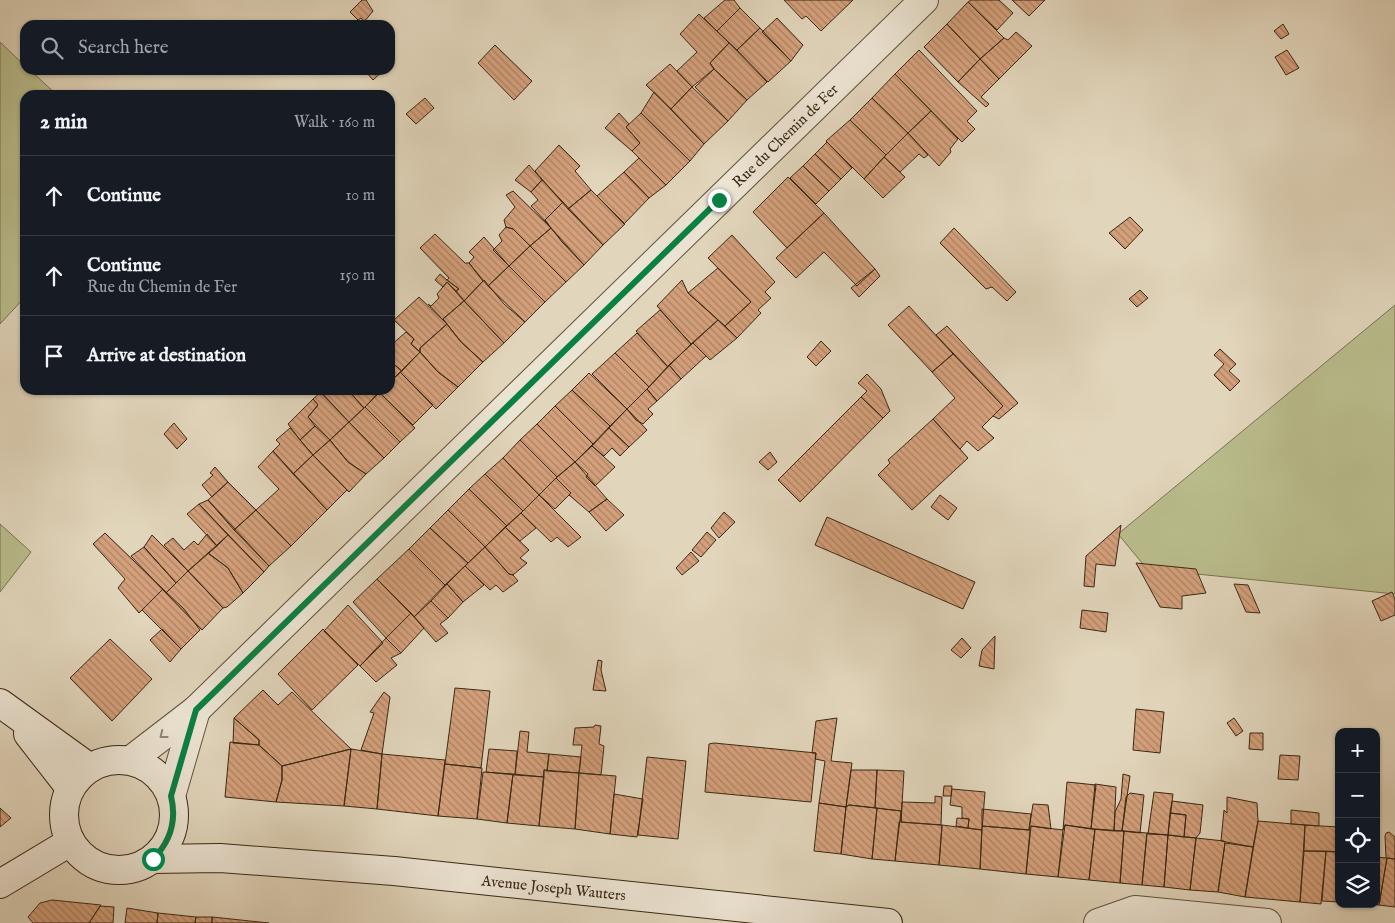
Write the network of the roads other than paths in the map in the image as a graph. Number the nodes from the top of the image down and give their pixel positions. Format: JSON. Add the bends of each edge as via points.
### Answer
{"nodes":[{"id":1,"x":924,"y":0,"type":"edge"},
{"id":2,"x":6,"y":708,"type":"edge"},
{"id":3,"x":196,"y":710,"type":"junction"},
{"id":4,"x":131,"y":760,"type":"junction"},
{"id":5,"x":90,"y":768,"type":"junction"},
{"id":6,"x":70,"y":788,"type":"junction"},
{"id":7,"x":171,"y":796,"type":"junction"},
{"id":8,"x":173,"y":828,"type":"junction"},
{"id":9,"x":70,"y":842,"type":"junction"},
{"id":10,"x":220,"y":858,"type":"junction"},
{"id":11,"x":153,"y":859,"type":"junction"},
{"id":12,"x":0,"y":884,"type":"edge"},
{"id":13,"x":888,"y":923,"type":"edge"},
{"id":14,"x":1098,"y":923,"type":"edge"},
{"id":15,"x":1267,"y":923,"type":"edge"}],
"edges":[{"from":1,"to":3,"type":"street","name":"Rue du Chemin de Fer"},
{"from":2,"to":5,"type":"street"},
{"from":2,"to":6,"type":"street"},
{"from":3,"to":4,"type":"street","name":"Rue du Chemin de Fer","one_way":true},
{"from":3,"to":7,"type":"street","name":"Rue du Chemin de Fer"},
{"from":4,"to":5,"type":"street","via":[[101,762]]},
{"from":4,"to":7,"type":"street","via":[[161,780]]},
{"from":5,"to":6,"type":"street"},
{"from":6,"to":9,"type":"street","via":[[64,806],[64,823]]},
{"from":7,"to":8,"type":"street"},
{"from":8,"to":10,"type":"street","name":"Avenue Joseph Wauters"},
{"from":8,"to":11,"type":"street","via":[[163,849]]},
{"from":9,"to":11,"type":"street","via":[[82,857],[105,870],[125,871]]},
{"from":9,"to":12,"type":"street"},
{"from":10,"to":11,"type":"street","name":"Avenue Joseph Wauters"},
{"from":10,"to":13,"type":"street","name":"Avenue Joseph Wauters","via":[[394,871]]},
{"from":14,"to":15,"type":"street","via":[[1135,910]]}]}
